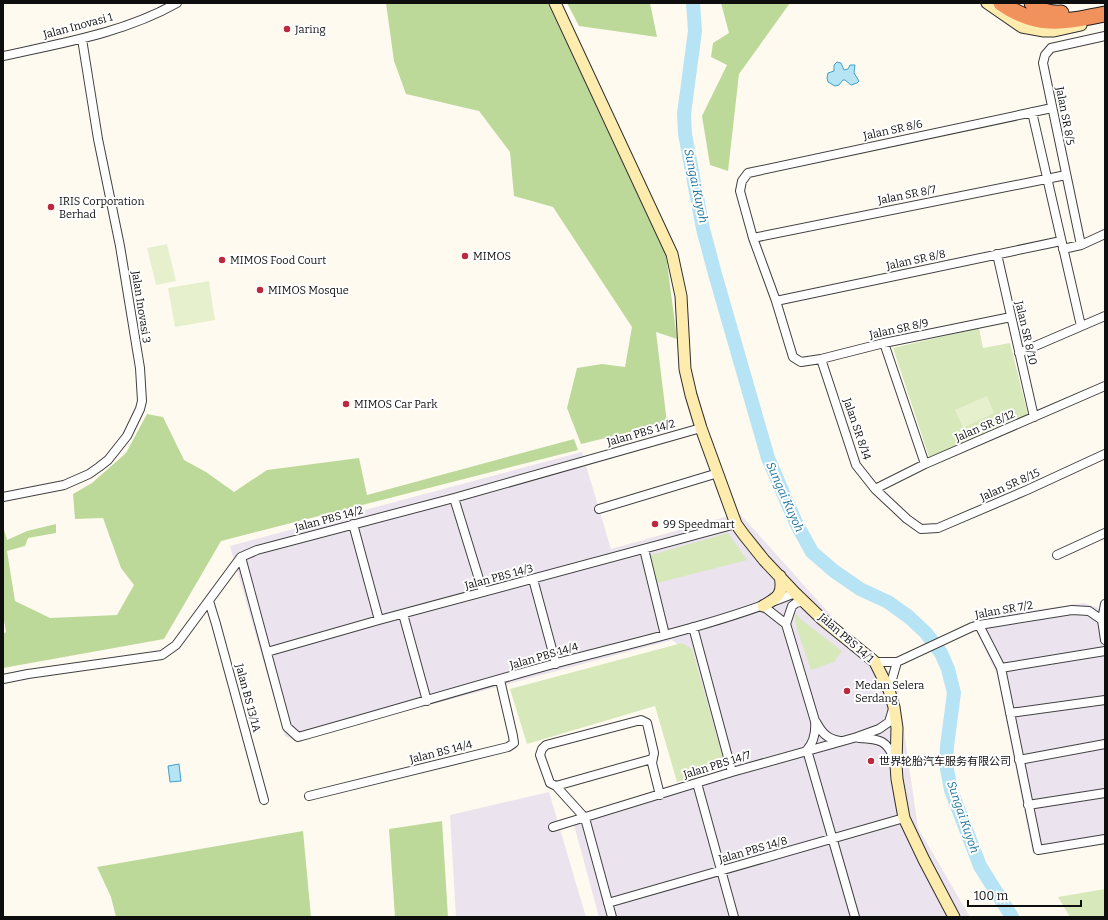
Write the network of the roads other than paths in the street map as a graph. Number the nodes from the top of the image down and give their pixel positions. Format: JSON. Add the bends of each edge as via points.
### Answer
{"nodes":[{"id":1,"x":178,"y":3,"type":"edge"},
{"id":2,"x":555,"y":3,"type":"edge"},
{"id":3,"x":987,"y":3,"type":"edge"},
{"id":4,"x":1001,"y":3,"type":"edge"},
{"id":5,"x":1032,"y":3,"type":"edge"},
{"id":6,"x":1105,"y":5,"type":"edge"},
{"id":7,"x":1105,"y":14,"type":"edge"},
{"id":8,"x":1105,"y":20,"type":"edge"},
{"id":9,"x":1105,"y":36,"type":"edge"},
{"id":10,"x":82,"y":39,"type":"junction"},
{"id":11,"x":3,"y":56,"type":"edge"},
{"id":12,"x":1052,"y":108,"type":"junction"},
{"id":13,"x":1032,"y":112,"type":"junction"},
{"id":14,"x":1066,"y":175,"type":"junction"},
{"id":15,"x":1047,"y":178,"type":"junction"},
{"id":16,"x":1105,"y":234,"type":"edge"},
{"id":17,"x":753,"y":238,"type":"junction"},
{"id":18,"x":1081,"y":244,"type":"junction"},
{"id":19,"x":1062,"y":245,"type":"junction"},
{"id":20,"x":996,"y":254,"type":"junction"},
{"id":21,"x":776,"y":301,"type":"junction"},
{"id":22,"x":1105,"y":316,"type":"edge"},
{"id":23,"x":1011,"y":317,"type":"junction"},
{"id":24,"x":1081,"y":326,"type":"junction"},
{"id":25,"x":884,"y":343,"type":"junction"},
{"id":26,"x":1019,"y":353,"type":"junction"},
{"id":27,"x":821,"y":359,"type":"junction"},
{"id":28,"x":1105,"y":386,"type":"edge"},
{"id":29,"x":1034,"y":417,"type":"junction"},
{"id":30,"x":700,"y":428,"type":"junction"},
{"id":31,"x":1105,"y":454,"type":"edge"},
{"id":32,"x":925,"y":464,"type":"junction"},
{"id":33,"x":718,"y":473,"type":"junction"},
{"id":34,"x":875,"y":489,"type":"junction"},
{"id":35,"x":3,"y":497,"type":"edge"},
{"id":36,"x":454,"y":498,"type":"junction"},
{"id":37,"x":599,"y":509,"type":"dead end"},
{"id":38,"x":353,"y":524,"type":"junction"},
{"id":39,"x":736,"y":524,"type":"junction"},
{"id":40,"x":921,"y":529,"type":"joint"},
{"id":41,"x":1105,"y":534,"type":"edge"},
{"id":42,"x":644,"y":548,"type":"junction"},
{"id":43,"x":1056,"y":556,"type":"dead end"},
{"id":44,"x":241,"y":557,"type":"junction"},
{"id":45,"x":780,"y":576,"type":"junction"},
{"id":46,"x":533,"y":579,"type":"junction"},
{"id":47,"x":483,"y":592,"type":"junction"},
{"id":48,"x":795,"y":593,"type":"junction"},
{"id":49,"x":209,"y":601,"type":"junction"},
{"id":50,"x":804,"y":601,"type":"junction"},
{"id":51,"x":763,"y":606,"type":"junction"},
{"id":52,"x":1104,"y":606,"type":"edge"},
{"id":53,"x":403,"y":614,"type":"junction"},
{"id":54,"x":379,"y":620,"type":"junction"},
{"id":55,"x":1102,"y":620,"type":"junction"},
{"id":56,"x":786,"y":624,"type":"junction"},
{"id":57,"x":976,"y":626,"type":"junction"},
{"id":58,"x":693,"y":627,"type":"junction"},
{"id":59,"x":665,"y":635,"type":"junction"},
{"id":60,"x":1105,"y":640,"type":"edge"},
{"id":61,"x":1105,"y":651,"type":"edge"},
{"id":62,"x":267,"y":652,"type":"junction"},
{"id":63,"x":901,"y":661,"type":"junction"},
{"id":64,"x":875,"y":662,"type":"junction"},
{"id":65,"x":556,"y":664,"type":"junction"},
{"id":66,"x":1001,"y":668,"type":"junction"},
{"id":67,"x":3,"y":679,"type":"edge"},
{"id":68,"x":500,"y":680,"type":"junction"},
{"id":69,"x":889,"y":690,"type":"junction"},
{"id":70,"x":1105,"y":700,"type":"edge"},
{"id":71,"x":427,"y":701,"type":"junction"},
{"id":72,"x":894,"y":707,"type":"junction"},
{"id":73,"x":1010,"y":713,"type":"junction"},
{"id":74,"x":815,"y":722,"type":"junction"},
{"id":75,"x":857,"y":737,"type":"junction"},
{"id":76,"x":841,"y":741,"type":"junction"},
{"id":77,"x":1105,"y":744,"type":"edge"},
{"id":78,"x":807,"y":750,"type":"junction"},
{"id":79,"x":652,"y":759,"type":"junction"},
{"id":80,"x":1019,"y":760,"type":"junction"},
{"id":81,"x":896,"y":766,"type":"junction"},
{"id":82,"x":732,"y":772,"type":"junction"},
{"id":83,"x":697,"y":783,"type":"junction"},
{"id":84,"x":556,"y":786,"type":"junction"},
{"id":85,"x":1105,"y":792,"type":"edge"},
{"id":86,"x":660,"y":795,"type":"junction"},
{"id":87,"x":309,"y":796,"type":"dead end"},
{"id":88,"x":264,"y":800,"type":"dead end"},
{"id":89,"x":1028,"y":806,"type":"junction"},
{"id":90,"x":585,"y":818,"type":"junction"},
{"id":91,"x":904,"y":818,"type":"junction"},
{"id":92,"x":553,"y":827,"type":"dead end"},
{"id":93,"x":832,"y":838,"type":"junction"},
{"id":94,"x":1105,"y":840,"type":"edge"},
{"id":95,"x":721,"y":870,"type":"junction"},
{"id":96,"x":608,"y":903,"type":"junction"},
{"id":97,"x":612,"y":917,"type":"edge"},
{"id":98,"x":734,"y":917,"type":"edge"},
{"id":99,"x":854,"y":917,"type":"edge"},
{"id":100,"x":954,"y":917,"type":"edge"}],
"edges":[{"from":1,"to":10,"type":"street","name":"Jalan Inovasi 1","via":[[158,14]]},
{"from":2,"to":30,"type":"street","name":"Jalan PBS 14/1","via":[[672,254],[681,296],[686,369]]},
{"from":3,"to":8,"type":"street","via":[[1022,27],[1044,31]]},
{"from":4,"to":7,"type":"highway","via":[[1018,13],[1042,21],[1068,21]]},
{"from":5,"to":6,"type":"highway","via":[[1050,13],[1064,13]]},
{"from":9,"to":12,"type":"street","name":"Jalan SR 8/5","via":[[1051,48],[1045,55],[1044,63]]},
{"from":10,"to":11,"type":"street","name":"Jalan Inovasi 1"},
{"from":10,"to":35,"type":"street","name":"Jalan Inovasi 3","via":[[98,139],[120,246],[140,368],[142,401],[127,436],[99,468],[64,485]]},
{"from":12,"to":13,"type":"street","name":"Jalan SR 8/6"},
{"from":12,"to":14,"type":"street","name":"Jalan SR 8/5"},
{"from":13,"to":15,"type":"street"},
{"from":13,"to":17,"type":"street","name":"Jalan SR 8/6","via":[[748,173],[742,181],[740,191]]},
{"from":14,"to":15,"type":"street","name":"Jalan SR 8/7"},
{"from":14,"to":18,"type":"street","name":"Jalan SR 8/5"},
{"from":15,"to":17,"type":"street","name":"Jalan SR 8/7"},
{"from":15,"to":19,"type":"street"},
{"from":16,"to":18,"type":"street","name":"Jalan SR 8/8"},
{"from":17,"to":21,"type":"street"},
{"from":18,"to":19,"type":"street","name":"Jalan SR 8/8"},
{"from":19,"to":20,"type":"street","name":"Jalan SR 8/8"},
{"from":19,"to":24,"type":"street"},
{"from":20,"to":21,"type":"street","name":"Jalan SR 8/8"},
{"from":20,"to":23,"type":"street","name":"Jalan SR 8/10"},
{"from":21,"to":27,"type":"street","name":"Jalan SR 8/9","via":[[793,357],[801,362]]},
{"from":22,"to":24,"type":"street"},
{"from":23,"to":25,"type":"street","name":"Jalan SR 8/9"},
{"from":23,"to":26,"type":"street","name":"Jalan SR 8/10"},
{"from":24,"to":26,"type":"street"},
{"from":25,"to":27,"type":"street","name":"Jalan SR 8/9"},
{"from":25,"to":32,"type":"street"},
{"from":26,"to":29,"type":"street","name":"Jalan SR 8/10"},
{"from":27,"to":34,"type":"street","name":"Jalan SR 8/14","via":[[856,465]]},
{"from":28,"to":29,"type":"street","name":"Jalan SR 8/12"},
{"from":29,"to":32,"type":"street","name":"Jalan SR 8/12"},
{"from":30,"to":33,"type":"street","name":"Jalan PBS 14/1"},
{"from":30,"to":36,"type":"street","name":"Jalan PBS 14/2"},
{"from":31,"to":40,"type":"street","name":"Jalan SR 8/15","via":[[938,528]]},
{"from":32,"to":34,"type":"street","name":"Jalan SR 8/12"},
{"from":33,"to":37,"type":"street"},
{"from":33,"to":39,"type":"street","name":"Jalan PBS 14/1"},
{"from":34,"to":40,"type":"street","name":"Jalan SR 8/14","via":[[906,519]]},
{"from":36,"to":38,"type":"street","name":"Jalan PBS 14/2"},
{"from":36,"to":47,"type":"street"},
{"from":38,"to":44,"type":"street","name":"Jalan PBS 14/2","via":[[257,550]]},
{"from":38,"to":54,"type":"street"},
{"from":39,"to":42,"type":"street","name":"Jalan PBS 14/3"},
{"from":39,"to":45,"type":"street","name":"Jalan PBS 14/1"},
{"from":41,"to":43,"type":"street"},
{"from":42,"to":46,"type":"street","name":"Jalan PBS 14/3"},
{"from":42,"to":59,"type":"street"},
{"from":44,"to":49,"type":"street"},
{"from":44,"to":62,"type":"street"},
{"from":45,"to":48,"type":"street","name":"Jalan PBS 14/1"},
{"from":45,"to":51,"type":"street","via":[[782,590],[776,598]]},
{"from":46,"to":47,"type":"street","name":"Jalan PBS 14/3"},
{"from":46,"to":65,"type":"street"},
{"from":47,"to":53,"type":"street","name":"Jalan PBS 14/3"},
{"from":48,"to":50,"type":"street","name":"Jalan PBS 14/1"},
{"from":48,"to":51,"type":"street","name":"Jalan PBS 14/4"},
{"from":49,"to":67,"type":"street","via":[[176,645],[162,655]]},
{"from":49,"to":88,"type":"street","name":"Jalan BS 13/1A"},
{"from":50,"to":56,"type":"street","via":[[792,606]]},
{"from":50,"to":64,"type":"street","name":"Jalan PBS 14/1","via":[[823,620]]},
{"from":51,"to":56,"type":"street"},
{"from":51,"to":58,"type":"street","name":"Jalan PBS 14/4"},
{"from":52,"to":55,"type":"street"},
{"from":53,"to":54,"type":"street","name":"Jalan PBS 14/3"},
{"from":53,"to":71,"type":"street"},
{"from":54,"to":62,"type":"street","name":"Jalan PBS 14/3"},
{"from":55,"to":57,"type":"street","name":"Jalan SR 7/2","via":[[1089,611],[1072,610]]},
{"from":55,"to":60,"type":"street"},
{"from":56,"to":74,"type":"street"},
{"from":57,"to":63,"type":"street","name":"Jalan SR 7/2"},
{"from":57,"to":66,"type":"street"},
{"from":58,"to":59,"type":"street","name":"Jalan PBS 14/4"},
{"from":58,"to":82,"type":"street"},
{"from":59,"to":65,"type":"street","name":"Jalan PBS 14/4"},
{"from":61,"to":66,"type":"street"},
{"from":62,"to":71,"type":"street","name":"Jalan PBS 14/4","via":[[287,727],[298,737]]},
{"from":63,"to":64,"type":"street","name":"Jalan SR 7/2"},
{"from":63,"to":69,"type":"street"},
{"from":64,"to":69,"type":"street","name":"Jalan PBS 14/1"},
{"from":65,"to":68,"type":"street","name":"Jalan PBS 14/4"},
{"from":66,"to":73,"type":"street"},
{"from":68,"to":71,"type":"street","name":"Jalan PBS 14/4"},
{"from":68,"to":87,"type":"street","name":"Jalan BS 14/4","via":[[514,743],[508,747]]},
{"from":69,"to":72,"type":"street","name":"Jalan PBS 14/1"},
{"from":70,"to":73,"type":"street"},
{"from":72,"to":75,"type":"street","name":"Jalan PBS 14/7","via":[[889,722],[879,729]]},
{"from":72,"to":81,"type":"street","name":"Jalan PBS 14/1","via":[[897,728]]},
{"from":73,"to":80,"type":"street"},
{"from":74,"to":76,"type":"street","via":[[822,733],[831,740]]},
{"from":74,"to":78,"type":"street","via":[[813,744]]},
{"from":75,"to":76,"type":"street","name":"Jalan PBS 14/7"},
{"from":75,"to":81,"type":"street","name":"Jalan PBS 14/7","via":[[878,739],[886,744]]},
{"from":76,"to":78,"type":"street","name":"Jalan PBS 14/7"},
{"from":77,"to":80,"type":"street"},
{"from":78,"to":82,"type":"street","name":"Jalan PBS 14/7"},
{"from":78,"to":93,"type":"street"},
{"from":79,"to":84,"type":"street"},
{"from":79,"to":84,"type":"street","via":[[654,753],[650,729],[647,723],[641,720],[546,745],[540,755],[550,783]]},
{"from":79,"to":86,"type":"street"},
{"from":80,"to":89,"type":"street"},
{"from":81,"to":91,"type":"street","name":"Jalan PBS 14/1"},
{"from":82,"to":83,"type":"street","name":"Jalan PBS 14/7"},
{"from":83,"to":86,"type":"street","name":"Jalan PBS 14/7"},
{"from":83,"to":95,"type":"street"},
{"from":84,"to":90,"type":"street"},
{"from":85,"to":89,"type":"street"},
{"from":86,"to":90,"type":"street","name":"Jalan PBS 14/7"},
{"from":89,"to":94,"type":"street","via":[[1038,850]]},
{"from":90,"to":92,"type":"street","name":"Jalan PBS 14/7"},
{"from":90,"to":96,"type":"street"},
{"from":91,"to":93,"type":"street","name":"Jalan PBS 14/8"},
{"from":91,"to":100,"type":"street","name":"Jalan PBS 14/1"},
{"from":93,"to":95,"type":"street","name":"Jalan PBS 14/8"},
{"from":93,"to":99,"type":"street"},
{"from":95,"to":96,"type":"street","name":"Jalan PBS 14/8"},
{"from":95,"to":98,"type":"street"},
{"from":96,"to":97,"type":"street"}]}
